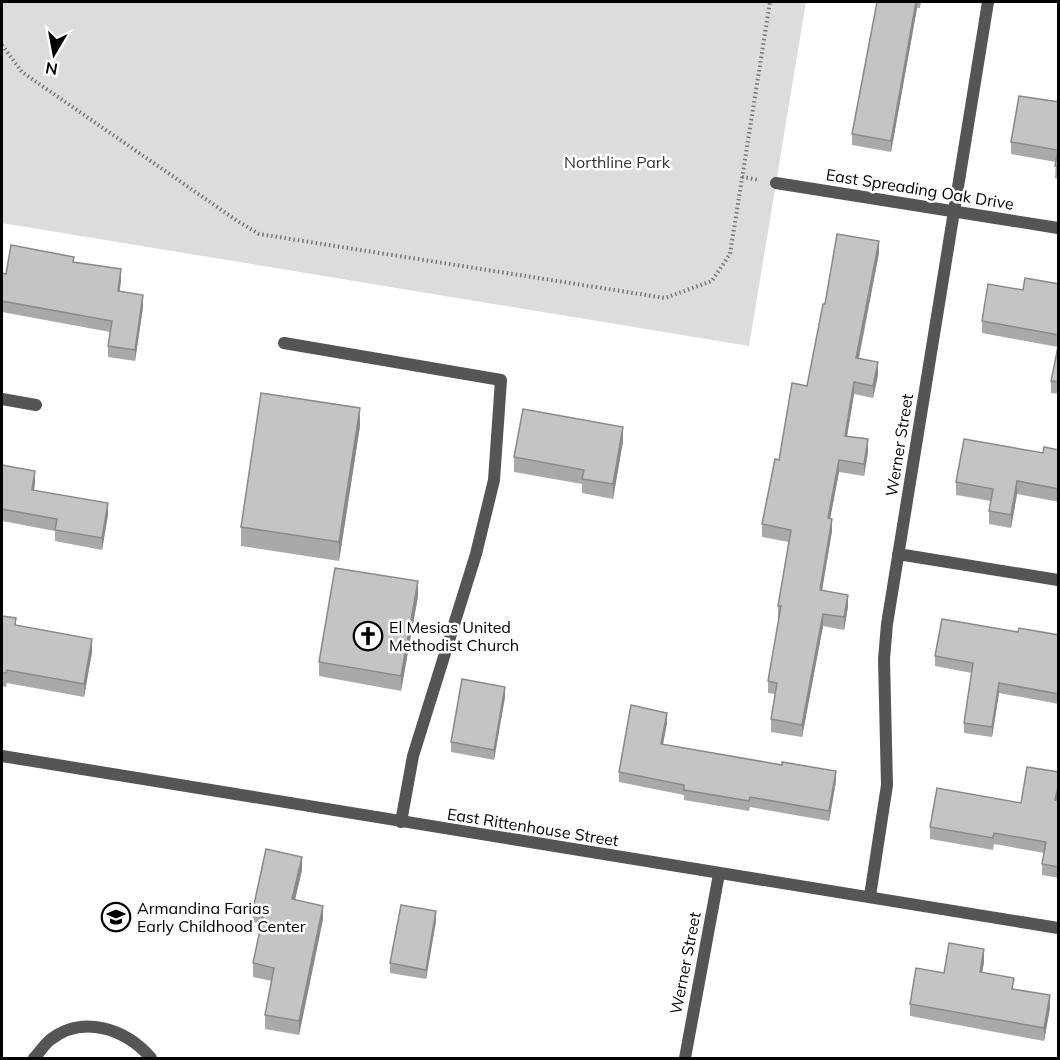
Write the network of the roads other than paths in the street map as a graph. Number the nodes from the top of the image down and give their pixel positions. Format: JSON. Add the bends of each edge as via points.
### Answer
{"nodes":[{"id":1,"x":988,"y":2,"type":"edge"},
{"id":2,"x":776,"y":183,"type":"dead end"},
{"id":3,"x":955,"y":211,"type":"junction"},
{"id":4,"x":1059,"y":228,"type":"edge"},
{"id":5,"x":284,"y":343,"type":"dead end"},
{"id":6,"x":2,"y":399,"type":"edge"},
{"id":7,"x":36,"y":405,"type":"dead end"},
{"id":8,"x":898,"y":554,"type":"junction"},
{"id":9,"x":1059,"y":580,"type":"edge"},
{"id":10,"x":2,"y":756,"type":"edge"},
{"id":11,"x":401,"y":822,"type":"junction"},
{"id":12,"x":719,"y":874,"type":"junction"},
{"id":13,"x":870,"y":896,"type":"junction"},
{"id":14,"x":1059,"y":928,"type":"edge"},
{"id":15,"x":34,"y":1059,"type":"edge"},
{"id":16,"x":151,"y":1059,"type":"edge"},
{"id":17,"x":685,"y":1059,"type":"edge"}],
"edges":[{"from":1,"to":3,"type":"street","name":"Werner Street"},
{"from":2,"to":3,"type":"street","name":"East Spreading Oak Drive"},
{"from":3,"to":4,"type":"street","name":"East Spreading Oak Drive"},
{"from":3,"to":8,"type":"street","name":"Werner Street"},
{"from":5,"to":11,"type":"street","via":[[501,380],[494,480],[476,554],[413,756]]},
{"from":6,"to":7,"type":"street"},
{"from":8,"to":9,"type":"street"},
{"from":8,"to":13,"type":"street","name":"Werner Street","via":[[884,659],[886,785]]},
{"from":10,"to":11,"type":"street","name":"East Rittenhouse Street"},
{"from":11,"to":12,"type":"street","name":"East Rittenhouse Street"},
{"from":12,"to":13,"type":"street","name":"East Rittenhouse Street"},
{"from":12,"to":17,"type":"street","name":"Werner Street"},
{"from":13,"to":14,"type":"street","name":"East Rittenhouse Street"},
{"from":15,"to":16,"type":"street","via":[[49,1041],[63,1033],[96,1027],[128,1037]]}]}
